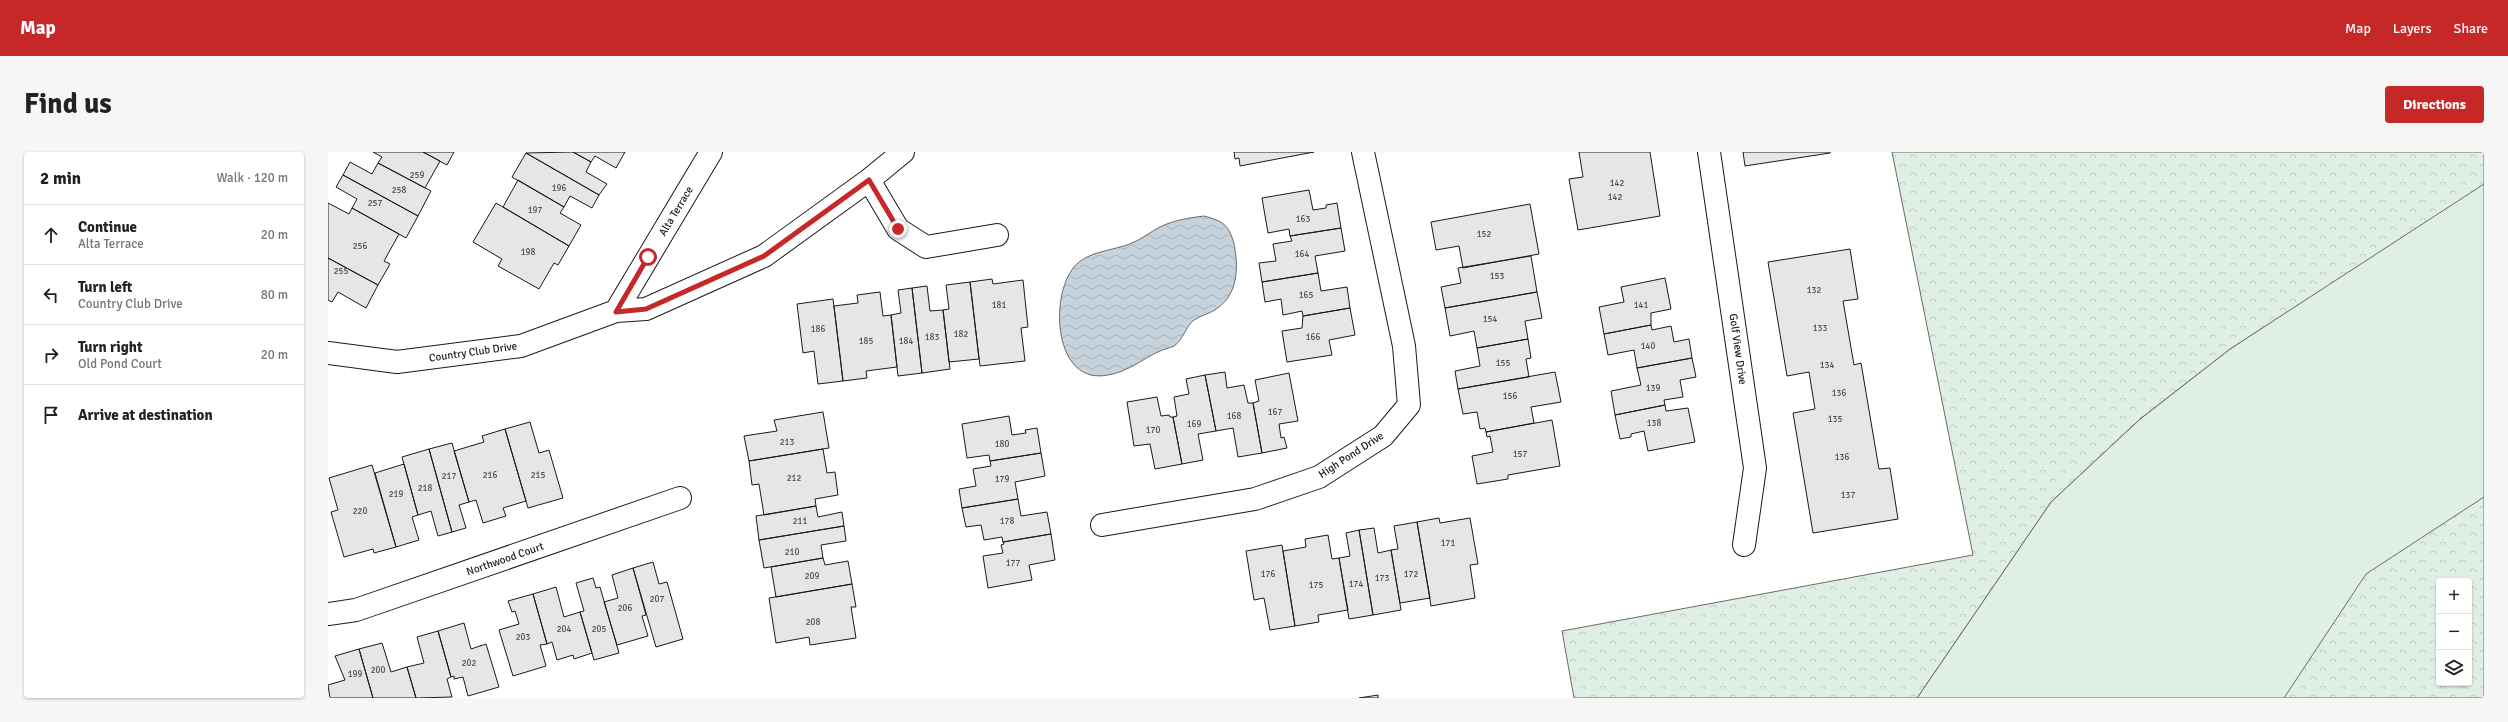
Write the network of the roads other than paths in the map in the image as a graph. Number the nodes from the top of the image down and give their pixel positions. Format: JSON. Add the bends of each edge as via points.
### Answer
{"nodes":[{"id":1,"x":711,"y":152,"type":"edge"},
{"id":2,"x":903,"y":152,"type":"edge"},
{"id":3,"x":1363,"y":152,"type":"edge"},
{"id":4,"x":1709,"y":152,"type":"edge"},
{"id":5,"x":869,"y":180,"type":"junction"},
{"id":6,"x":997,"y":235,"type":"dead end"},
{"id":7,"x":616,"y":312,"type":"junction"},
{"id":8,"x":328,"y":353,"type":"edge"},
{"id":9,"x":680,"y":498,"type":"dead end"},
{"id":10,"x":1102,"y":525,"type":"dead end"},
{"id":11,"x":1744,"y":545,"type":"dead end"},
{"id":12,"x":328,"y":614,"type":"edge"}],
"edges":[{"from":1,"to":7,"type":"street","name":"Alta Terrace"},
{"from":2,"to":5,"type":"street","name":"Country Club Drive"},
{"from":3,"to":10,"type":"street","name":"High Pond Drive","via":[[1404,346],[1409,406],[1383,436],[1320,477],[1255,499]]},
{"from":4,"to":11,"type":"street","name":"Golf View Drive","via":[[1755,468]]},
{"from":5,"to":6,"type":"street","via":[[898,229],[926,247]]},
{"from":5,"to":7,"type":"street","name":"Country Club Drive","via":[[764,256],[646,309]]},
{"from":7,"to":8,"type":"street","name":"Country Club Drive","via":[[521,346],[397,362]]},
{"from":9,"to":12,"type":"street","name":"Northwood Court","via":[[356,610]]}]}
